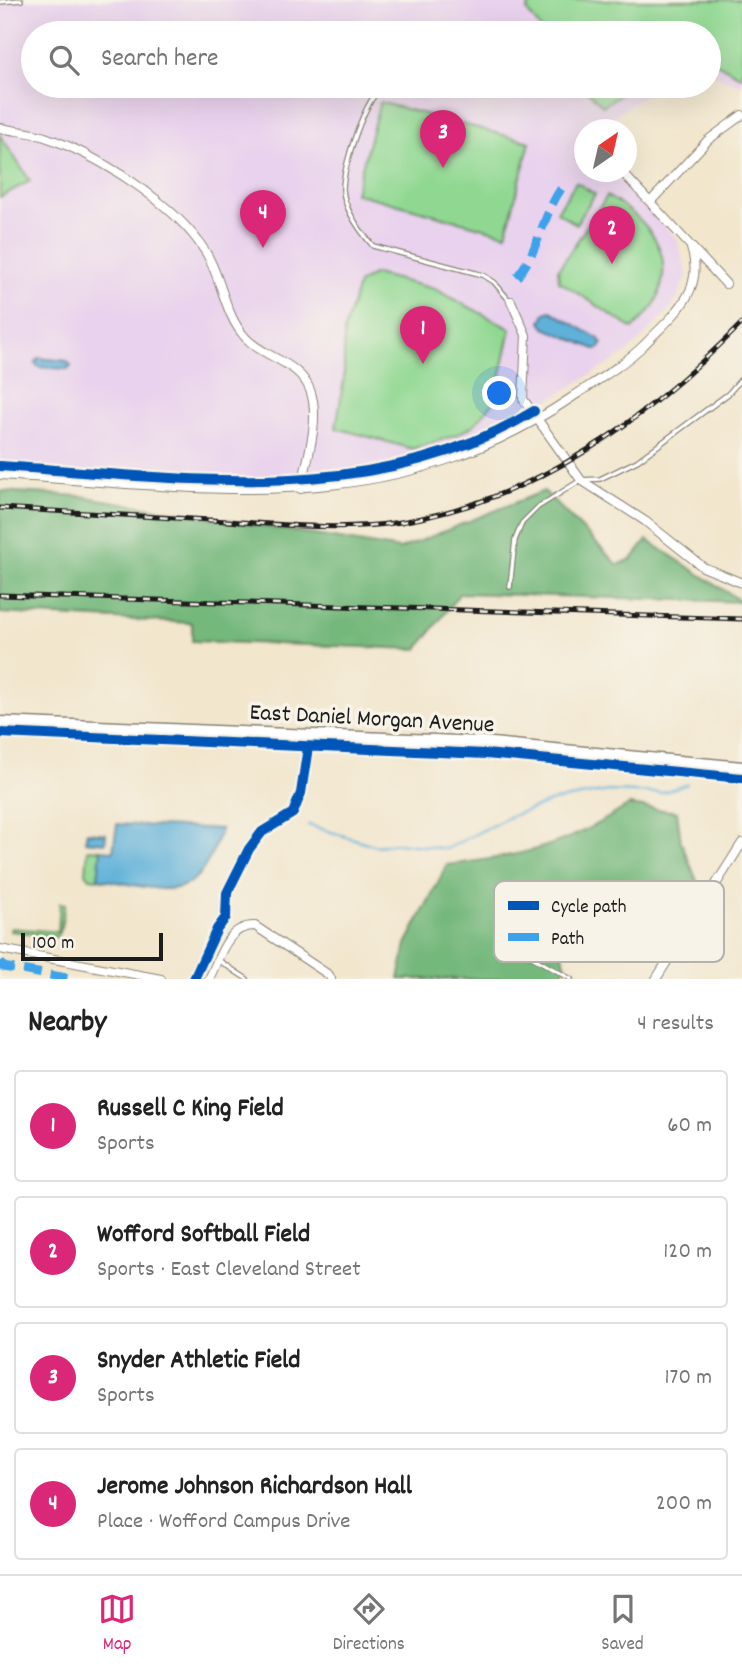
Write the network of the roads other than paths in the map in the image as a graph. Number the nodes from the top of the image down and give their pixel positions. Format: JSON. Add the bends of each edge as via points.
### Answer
{"nodes":[{"id":1,"x":21,"y":0,"type":"edge"},
{"id":2,"x":0,"y":2,"type":"edge"},
{"id":3,"x":369,"y":98,"type":"edge"},
{"id":4,"x":742,"y":115,"type":"edge"},
{"id":5,"x":0,"y":128,"type":"edge"},
{"id":6,"x":632,"y":182,"type":"edge"},
{"id":7,"x":651,"y":201,"type":"junction"},
{"id":8,"x":691,"y":248,"type":"junction"},
{"id":9,"x":726,"y":284,"type":"dead end"},
{"id":10,"x":511,"y":301,"type":"joint"},
{"id":11,"x":742,"y":378,"type":"edge"},
{"id":12,"x":540,"y":419,"type":"junction"},
{"id":13,"x":0,"y":475,"type":"edge"},
{"id":14,"x":582,"y":480,"type":"junction"},
{"id":15,"x":301,"y":489,"type":"junction"},
{"id":16,"x":742,"y":583,"type":"edge"},
{"id":17,"x":510,"y":587,"type":"dead end"},
{"id":18,"x":0,"y":722,"type":"edge"},
{"id":19,"x":742,"y":767,"type":"edge"},
{"id":20,"x":742,"y":843,"type":"edge"},
{"id":21,"x":718,"y":881,"type":"edge"},
{"id":22,"x":0,"y":949,"type":"edge"},
{"id":23,"x":218,"y":960,"type":"junction"},
{"id":24,"x":541,"y":962,"type":"edge"},
{"id":25,"x":667,"y":962,"type":"edge"},
{"id":26,"x":161,"y":979,"type":"edge"},
{"id":27,"x":209,"y":979,"type":"edge"},
{"id":28,"x":247,"y":979,"type":"edge"},
{"id":29,"x":331,"y":979,"type":"edge"},
{"id":30,"x":571,"y":979,"type":"edge"},
{"id":31,"x":656,"y":979,"type":"edge"}],
"edges":[{"from":1,"to":2,"type":"lane"},
{"from":3,"to":10,"type":"lane","via":[[343,189],[360,232],[373,246],[483,275]]},
{"from":4,"to":7,"type":"street","via":[[708,140]]},
{"from":5,"to":15,"type":"street","via":[[41,136],[112,171],[164,207],[194,237],[244,336],[296,371],[310,388],[313,408]]},
{"from":6,"to":7,"type":"street"},
{"from":7,"to":8,"type":"street"},
{"from":8,"to":9,"type":"street"},
{"from":8,"to":12,"type":"street","via":[[696,276],[693,291],[681,308],[630,357]]},
{"from":10,"to":12,"type":"street","via":[[526,335],[523,399]]},
{"from":11,"to":14,"type":"lane","via":[[728,394],[637,461],[600,479]]},
{"from":12,"to":14,"type":"street"},
{"from":12,"to":15,"type":"street","via":[[498,441],[426,468]]},
{"from":13,"to":15,"type":"street","via":[[250,491]]},
{"from":14,"to":16,"type":"street","via":[[703,567]]},
{"from":14,"to":17,"type":"lane","via":[[537,507],[522,523],[515,540]]},
{"from":18,"to":19,"type":"main road","name":"East Daniel Morgan Avenue","via":[[482,742]]},
{"from":20,"to":21,"type":"street"},
{"from":22,"to":26,"type":"street"},
{"from":23,"to":27,"type":"street"},
{"from":23,"to":28,"type":"lane"},
{"from":23,"to":29,"type":"street","via":[[233,932],[241,926],[254,926]]},
{"from":24,"to":30,"type":"lane"},
{"from":25,"to":31,"type":"street"}]}
